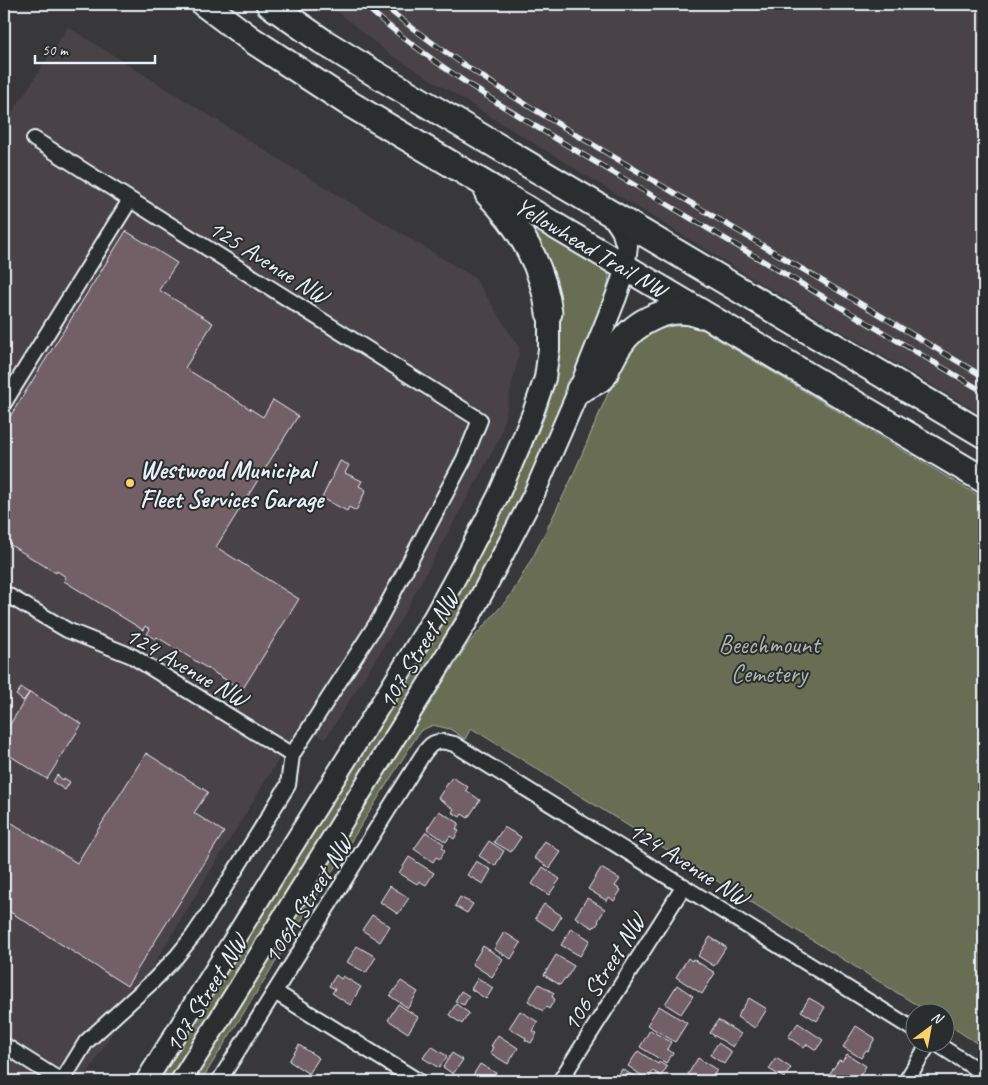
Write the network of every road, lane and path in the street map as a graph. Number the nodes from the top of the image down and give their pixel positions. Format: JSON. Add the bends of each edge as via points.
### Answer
{"nodes":[{"id":1,"x":204,"y":4,"type":"edge"},
{"id":2,"x":269,"y":4,"type":"edge"},
{"id":3,"x":34,"y":140,"type":"dead end"},
{"id":4,"x":447,"y":162,"type":"junction"},
{"id":5,"x":130,"y":200,"type":"junction"},
{"id":6,"x":612,"y":215,"type":"junction"},
{"id":7,"x":624,"y":267,"type":"junction"},
{"id":8,"x":549,"y":313,"type":"joint"},
{"id":9,"x":716,"y":321,"type":"junction"},
{"id":10,"x":579,"y":390,"type":"junction"},
{"id":11,"x":4,"y":403,"type":"edge"},
{"id":12,"x":480,"y":420,"type":"joint"},
{"id":13,"x":984,"y":435,"type":"edge"},
{"id":14,"x":984,"y":480,"type":"edge"},
{"id":15,"x":4,"y":592,"type":"edge"},
{"id":16,"x":435,"y":742,"type":"joint"},
{"id":17,"x":292,"y":755,"type":"junction"},
{"id":18,"x":684,"y":886,"type":"junction"},
{"id":19,"x":276,"y":992,"type":"junction"},
{"id":20,"x":906,"y":1025,"type":"edge"},
{"id":21,"x":4,"y":1045,"type":"edge"},
{"id":22,"x":925,"y":1052,"type":"edge"},
{"id":23,"x":948,"y":1052,"type":"edge"},
{"id":24,"x":984,"y":1074,"type":"edge"},
{"id":25,"x":61,"y":1081,"type":"edge"},
{"id":26,"x":146,"y":1081,"type":"edge"},
{"id":27,"x":181,"y":1081,"type":"edge"},
{"id":28,"x":219,"y":1081,"type":"edge"},
{"id":29,"x":418,"y":1081,"type":"edge"},
{"id":30,"x":560,"y":1081,"type":"edge"},
{"id":31,"x":906,"y":1081,"type":"edge"}],
"edges":[{"from":1,"to":4,"type":"highway","name":"Yellowhead Trail NW","via":[[252,40],[350,104]]},
{"from":2,"to":6,"type":"highway","name":"Yellowhead Trail NW","via":[[369,70]]},
{"from":3,"to":5,"type":"street","name":"125 Avenue NW"},
{"from":4,"to":7,"type":"highway","name":"Yellowhead Trail NW"},
{"from":4,"to":8,"type":"highway","via":[[488,194],[512,221],[539,272]]},
{"from":5,"to":11,"type":"street"},
{"from":5,"to":12,"type":"street","name":"125 Avenue NW"},
{"from":6,"to":7,"type":"main road","name":"107 Street NW","via":[[627,246]]},
{"from":6,"to":13,"type":"highway","name":"Yellowhead Trail NW"},
{"from":7,"to":9,"type":"highway","name":"Yellowhead Trail NW"},
{"from":7,"to":10,"type":"main road","name":"107 Street NW","via":[[616,297]]},
{"from":8,"to":26,"type":"main road","name":"107 Street NW","via":[[549,349],[540,394],[498,496],[464,562],[390,689]]},
{"from":9,"to":10,"type":"highway","via":[[684,312],[658,316],[645,322],[634,328],[619,346],[603,377]]},
{"from":9,"to":14,"type":"highway","name":"Yellowhead Trail NW"},
{"from":10,"to":27,"type":"main road","name":"107 Street NW","via":[[530,503],[468,620]]},
{"from":12,"to":17,"type":"street","name":"107 Street NW","via":[[464,459],[378,623]]},
{"from":15,"to":17,"type":"street","name":"124 Avenue NW","via":[[67,630],[132,656]]},
{"from":16,"to":18,"type":"street","name":"124 Avenue NW","via":[[454,744]]},
{"from":16,"to":19,"type":"street","name":"106A Street NW","via":[[420,759]]},
{"from":17,"to":25,"type":"street","name":"107 Street NW","via":[[288,785],[198,929],[153,981],[86,1042]]},
{"from":18,"to":20,"type":"street","name":"124 Avenue NW"},
{"from":18,"to":30,"type":"street","name":"106 Street NW"},
{"from":19,"to":28,"type":"street","name":"106A Street NW"},
{"from":19,"to":29,"type":"street"},
{"from":21,"to":25,"type":"street"},
{"from":22,"to":31,"type":"street"},
{"from":23,"to":24,"type":"street"}]}
